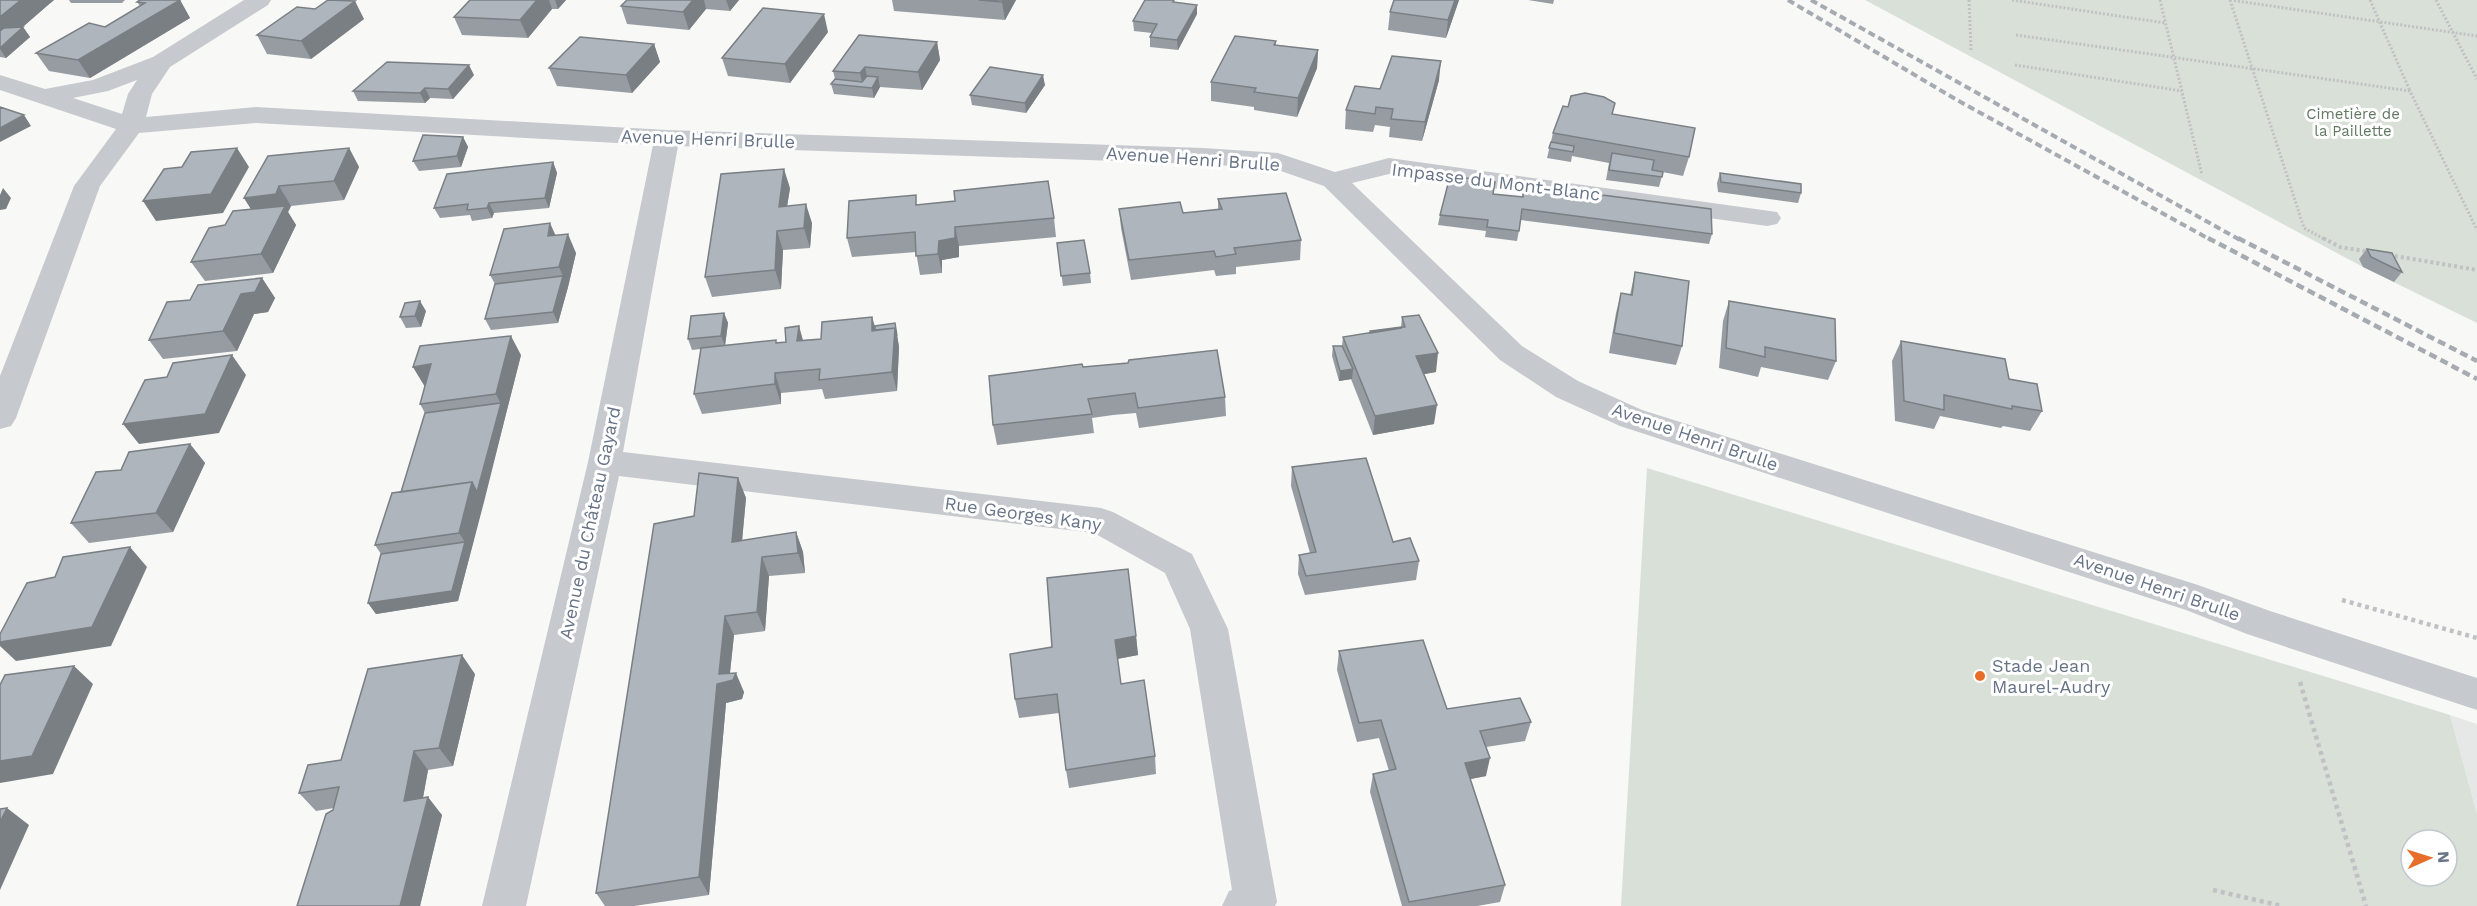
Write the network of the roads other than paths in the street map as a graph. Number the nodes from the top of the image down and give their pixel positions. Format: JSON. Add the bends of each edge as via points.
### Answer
{"nodes":[{"id":1,"x":260,"y":0,"type":"edge"},
{"id":2,"x":161,"y":62,"type":"junction"},
{"id":3,"x":0,"y":82,"type":"edge"},
{"id":4,"x":45,"y":96,"type":"junction"},
{"id":5,"x":131,"y":126,"type":"junction"},
{"id":6,"x":667,"y":138,"type":"junction"},
{"id":7,"x":1333,"y":180,"type":"junction"},
{"id":8,"x":1767,"y":218,"type":"dead end"},
{"id":9,"x":0,"y":418,"type":"edge"},
{"id":10,"x":605,"y":462,"type":"junction"},
{"id":11,"x":2477,"y":694,"type":"edge"},
{"id":12,"x":504,"y":906,"type":"edge"},
{"id":13,"x":1244,"y":906,"type":"edge"}],
"edges":[{"from":1,"to":2,"type":"street"},
{"from":2,"to":4,"type":"street","via":[[99,86]]},
{"from":2,"to":5,"type":"street","via":[[140,94]]},
{"from":3,"to":4,"type":"street","name":"Avenue Henri Brulle"},
{"from":4,"to":5,"type":"street","name":"Avenue Henri Brulle"},
{"from":5,"to":6,"type":"street","name":"Avenue Henri Brulle","via":[[256,115]]},
{"from":5,"to":9,"type":"street","via":[[87,186]]},
{"from":6,"to":7,"type":"street","name":"Avenue Henri Brulle","via":[[1203,156],[1278,161]]},
{"from":6,"to":10,"type":"street","name":"Avenue du Château Gayard"},
{"from":7,"to":8,"type":"street","name":"Impasse du Mont-Blanc","via":[[1389,166]]},
{"from":7,"to":11,"type":"street","name":"Avenue Henri Brulle","via":[[1511,353],[1567,389],[1631,418],[2198,598],[2286,632]]},
{"from":10,"to":12,"type":"street","name":"Avenue du Château Gayard"},
{"from":10,"to":13,"type":"street","name":"Rue Georges Kany","via":[[1101,521],[1179,564],[1209,629],[1255,903]]}]}
